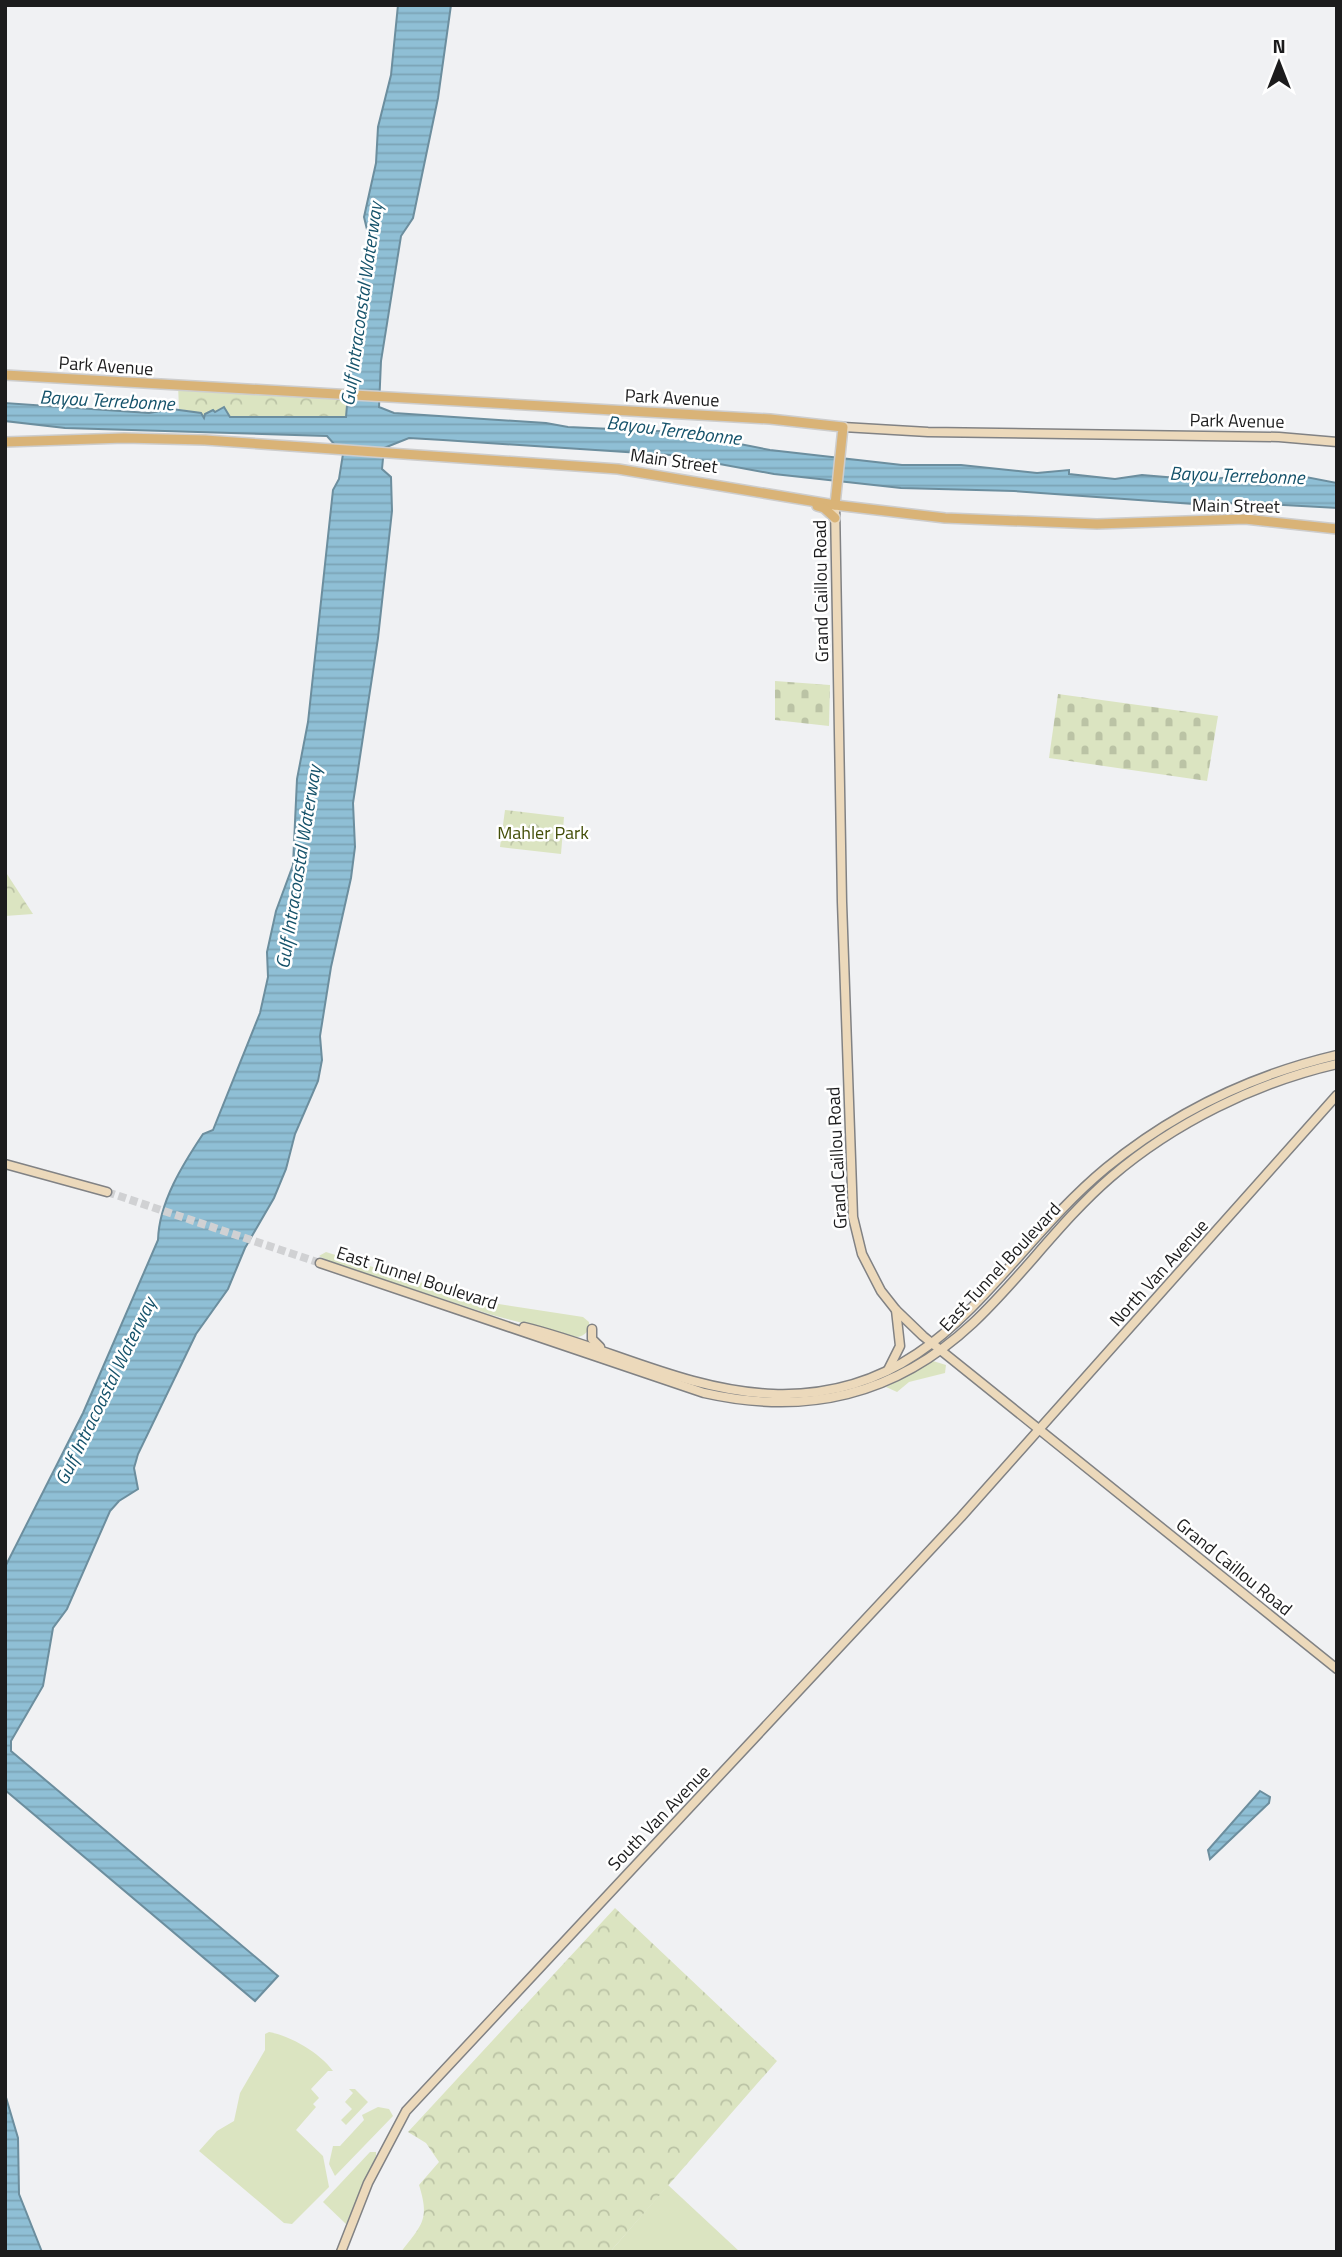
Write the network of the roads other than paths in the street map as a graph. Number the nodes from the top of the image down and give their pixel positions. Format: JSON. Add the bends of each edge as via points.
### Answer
{"nodes":[{"id":1,"x":5,"y":375,"type":"edge"},
{"id":2,"x":843,"y":427,"type":"junction"},
{"id":3,"x":5,"y":442,"type":"edge"},
{"id":4,"x":1337,"y":442,"type":"edge"},
{"id":5,"x":811,"y":500,"type":"junction"},
{"id":6,"x":835,"y":505,"type":"junction"},
{"id":7,"x":835,"y":518,"type":"junction"},
{"id":8,"x":1337,"y":529,"type":"edge"},
{"id":9,"x":1337,"y":1055,"type":"edge"},
{"id":10,"x":1337,"y":1064,"type":"edge"},
{"id":11,"x":1337,"y":1095,"type":"edge"},
{"id":12,"x":5,"y":1164,"type":"edge"},
{"id":13,"x":5,"y":1170,"type":"edge"},
{"id":14,"x":35,"y":1172,"type":"junction"},
{"id":15,"x":107,"y":1192,"type":"tunnel mouth"},
{"id":16,"x":320,"y":1263,"type":"tunnel mouth"},
{"id":17,"x":896,"y":1310,"type":"junction"},
{"id":18,"x":504,"y":1323,"type":"junction"},
{"id":19,"x":573,"y":1341,"type":"junction"},
{"id":20,"x":933,"y":1344,"type":"junction"},
{"id":21,"x":942,"y":1350,"type":"junction"},
{"id":22,"x":607,"y":1352,"type":"junction"},
{"id":23,"x":640,"y":1368,"type":"junction"},
{"id":24,"x":887,"y":1371,"type":"junction"},
{"id":25,"x":1038,"y":1430,"type":"junction"},
{"id":26,"x":1337,"y":1669,"type":"edge"},
{"id":27,"x":341,"y":2252,"type":"edge"}],
"edges":[{"from":1,"to":2,"type":"main road","name":"Park Avenue"},
{"from":2,"to":4,"type":"main road","name":"Park Avenue"},
{"from":2,"to":6,"type":"main road","name":"Grand Caillou Road"},
{"from":3,"to":5,"type":"main road","name":"Main Street","via":[[219,441],[618,469]]},
{"from":5,"to":6,"type":"main road","name":"Main Street"},
{"from":5,"to":7,"type":"main road"},
{"from":6,"to":7,"type":"main road","name":"Grand Caillou Road"},
{"from":6,"to":8,"type":"main road","name":"Main Street","via":[[977,520],[1097,524],[1245,519]]},
{"from":7,"to":17,"type":"main road","name":"Grand Caillou Road","via":[[852,1210],[862,1254]]},
{"from":9,"to":20,"type":"main road","name":"East Tunnel Boulevard","via":[[1224,1094],[1160,1128],[1078,1194],[981,1301]]},
{"from":10,"to":21,"type":"main road","name":"East Tunnel Boulevard","via":[[1235,1099],[1136,1157],[1084,1202],[974,1322]]},
{"from":11,"to":25,"type":"main road","name":"North Van Avenue"},
{"from":12,"to":14,"type":"main road"},
{"from":13,"to":14,"type":"main road"},
{"from":14,"to":15,"type":"main road"},
{"from":16,"to":18,"type":"main road","name":"East Tunnel Boulevard"},
{"from":17,"to":20,"type":"main road","name":"Grand Caillou Road"},
{"from":17,"to":24,"type":"main road","via":[[900,1346]]},
{"from":18,"to":19,"type":"main road","name":"East Tunnel Boulevard"},
{"from":18,"to":23,"type":"main road","name":"East Tunnel Boulevard","via":[[624,1368]]},
{"from":19,"to":22,"type":"main road","name":"East Tunnel Boulevard"},
{"from":19,"to":22,"type":"main road","via":[[583,1340],[592,1329],[594,1342]]},
{"from":20,"to":21,"type":"main road","name":"Grand Caillou Road"},
{"from":20,"to":24,"type":"main road","name":"East Tunnel Boulevard"},
{"from":21,"to":23,"type":"main road","name":"East Tunnel Boulevard","via":[[878,1385],[800,1403],[731,1399]]},
{"from":21,"to":25,"type":"main road","name":"Grand Caillou Road"},
{"from":22,"to":23,"type":"main road","name":"East Tunnel Boulevard"},
{"from":23,"to":24,"type":"main road","name":"East Tunnel Boulevard","via":[[723,1388],[774,1394],[820,1391]]},
{"from":25,"to":26,"type":"main road","name":"Grand Caillou Road"},
{"from":25,"to":27,"type":"main road","name":"South Van Avenue","via":[[406,2111],[368,2183]]}]}
